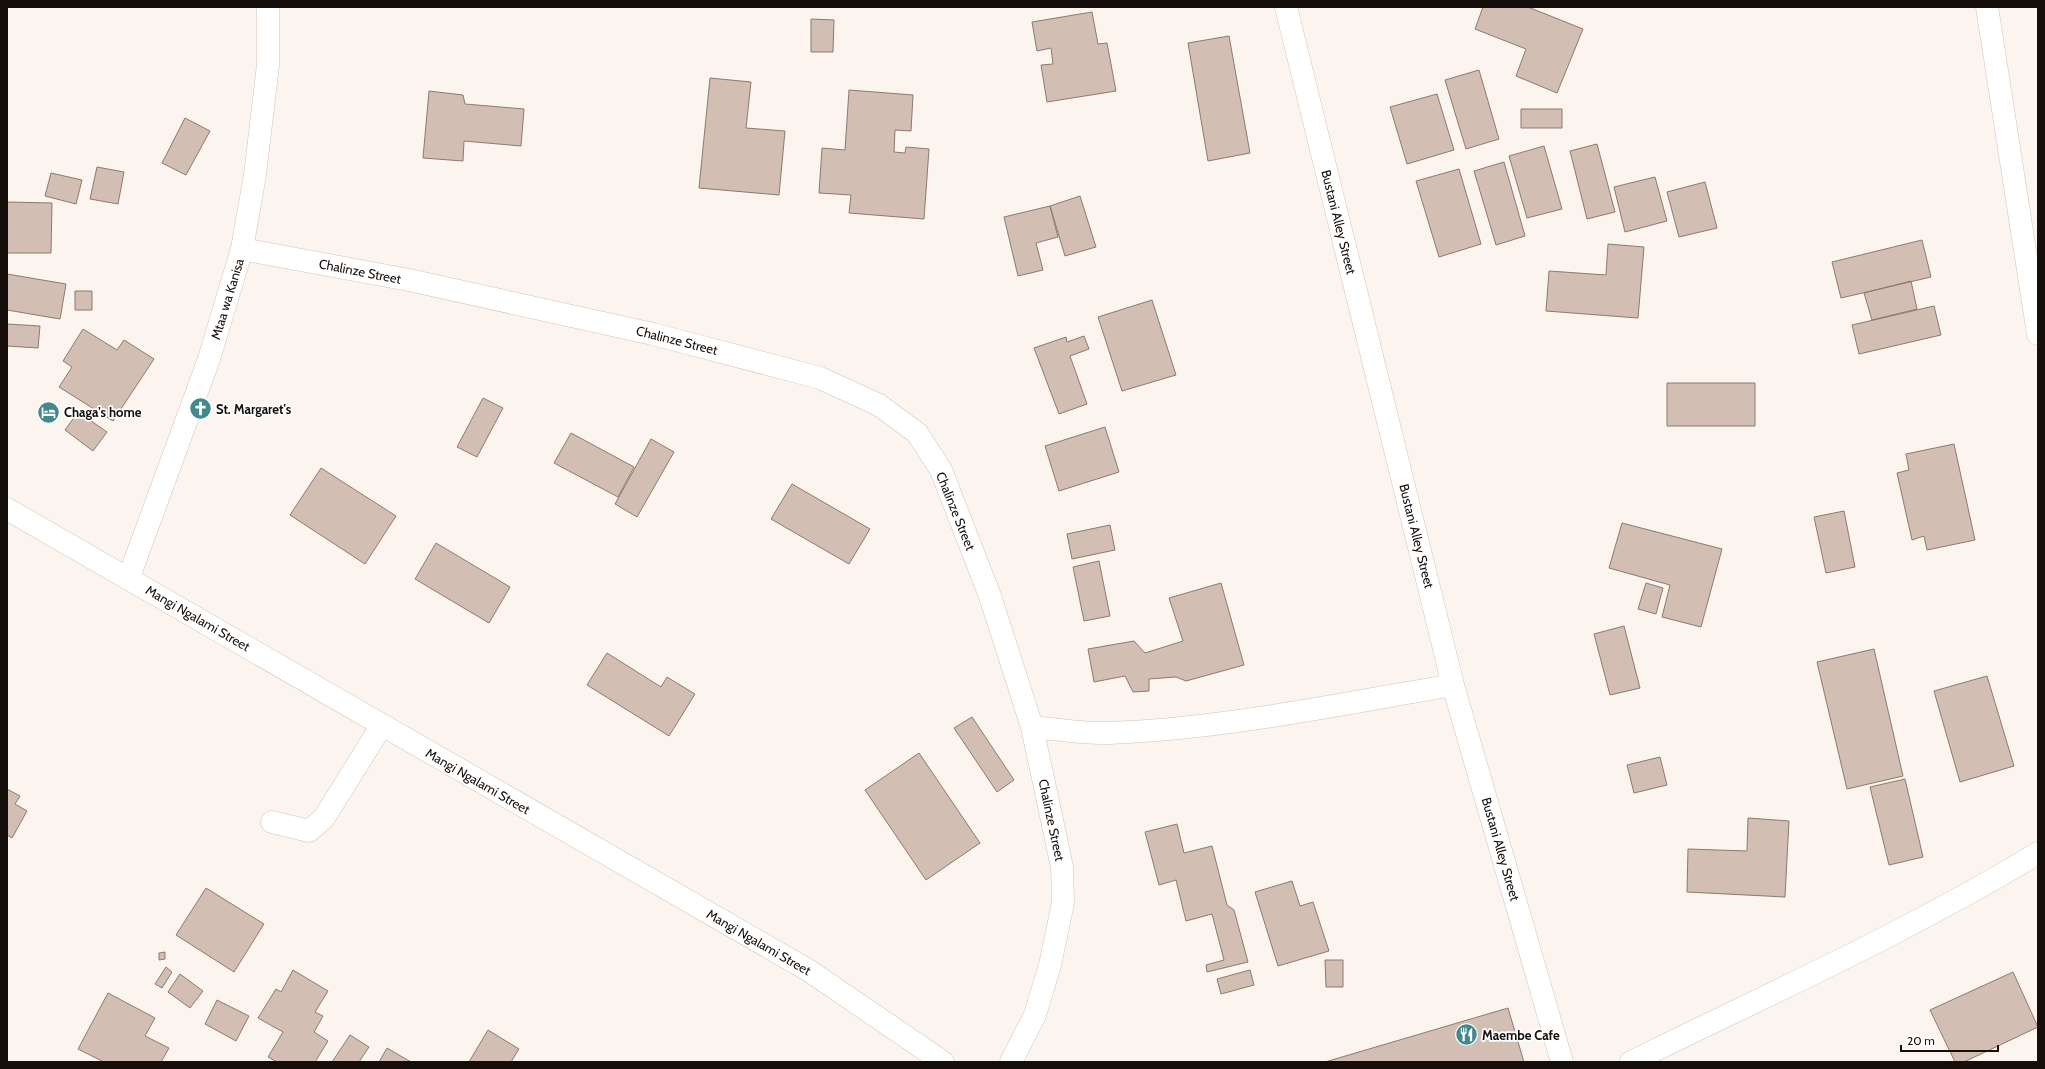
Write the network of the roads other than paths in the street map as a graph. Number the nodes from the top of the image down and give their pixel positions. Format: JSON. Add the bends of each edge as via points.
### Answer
{"nodes":[{"id":1,"x":268,"y":7,"type":"edge"},
{"id":2,"x":1286,"y":7,"type":"edge"},
{"id":3,"x":1987,"y":7,"type":"edge"},
{"id":4,"x":242,"y":249,"type":"junction"},
{"id":5,"x":2038,"y":334,"type":"edge"},
{"id":6,"x":7,"y":509,"type":"edge"},
{"id":7,"x":129,"y":577,"type":"junction"},
{"id":8,"x":1454,"y":685,"type":"junction"},
{"id":9,"x":382,"y":725,"type":"junction"},
{"id":10,"x":1032,"y":728,"type":"junction"},
{"id":11,"x":272,"y":822,"type":"dead end"},
{"id":12,"x":2038,"y":853,"type":"edge"},
{"id":13,"x":943,"y":1062,"type":"edge"},
{"id":14,"x":1011,"y":1062,"type":"edge"},
{"id":15,"x":1562,"y":1062,"type":"edge"},
{"id":16,"x":1631,"y":1062,"type":"edge"}],
"edges":[{"from":1,"to":4,"type":"street","name":"Mtaa wa Kanisa","via":[[268,65],[255,175]]},
{"from":2,"to":8,"type":"street","name":"Bustani Alley Street"},
{"from":3,"to":5,"type":"street"},
{"from":4,"to":7,"type":"street","name":"Mtaa wa Kanisa","via":[[209,359]]},
{"from":4,"to":10,"type":"street","name":"Chalinze Street","via":[[409,280],[653,334],[820,378],[879,405],[916,433],[941,470],[990,596]]},
{"from":6,"to":7,"type":"street","name":"Mangi Ngalami Street"},
{"from":7,"to":9,"type":"street","name":"Mangi Ngalami Street"},
{"from":8,"to":10,"type":"street","via":[[1296,712],[1190,726],[1107,733]]},
{"from":8,"to":15,"type":"street","name":"Bustani Alley Street"},
{"from":9,"to":11,"type":"street","via":[[339,796],[309,831]]},
{"from":9,"to":13,"type":"street","name":"Mangi Ngalami Street","via":[[808,970]]},
{"from":10,"to":14,"type":"street","name":"Chalinze Street","via":[[1062,867],[1062,903],[1050,965],[1036,1015]]},
{"from":12,"to":16,"type":"street","via":[[1996,879],[1849,955]]}]}
